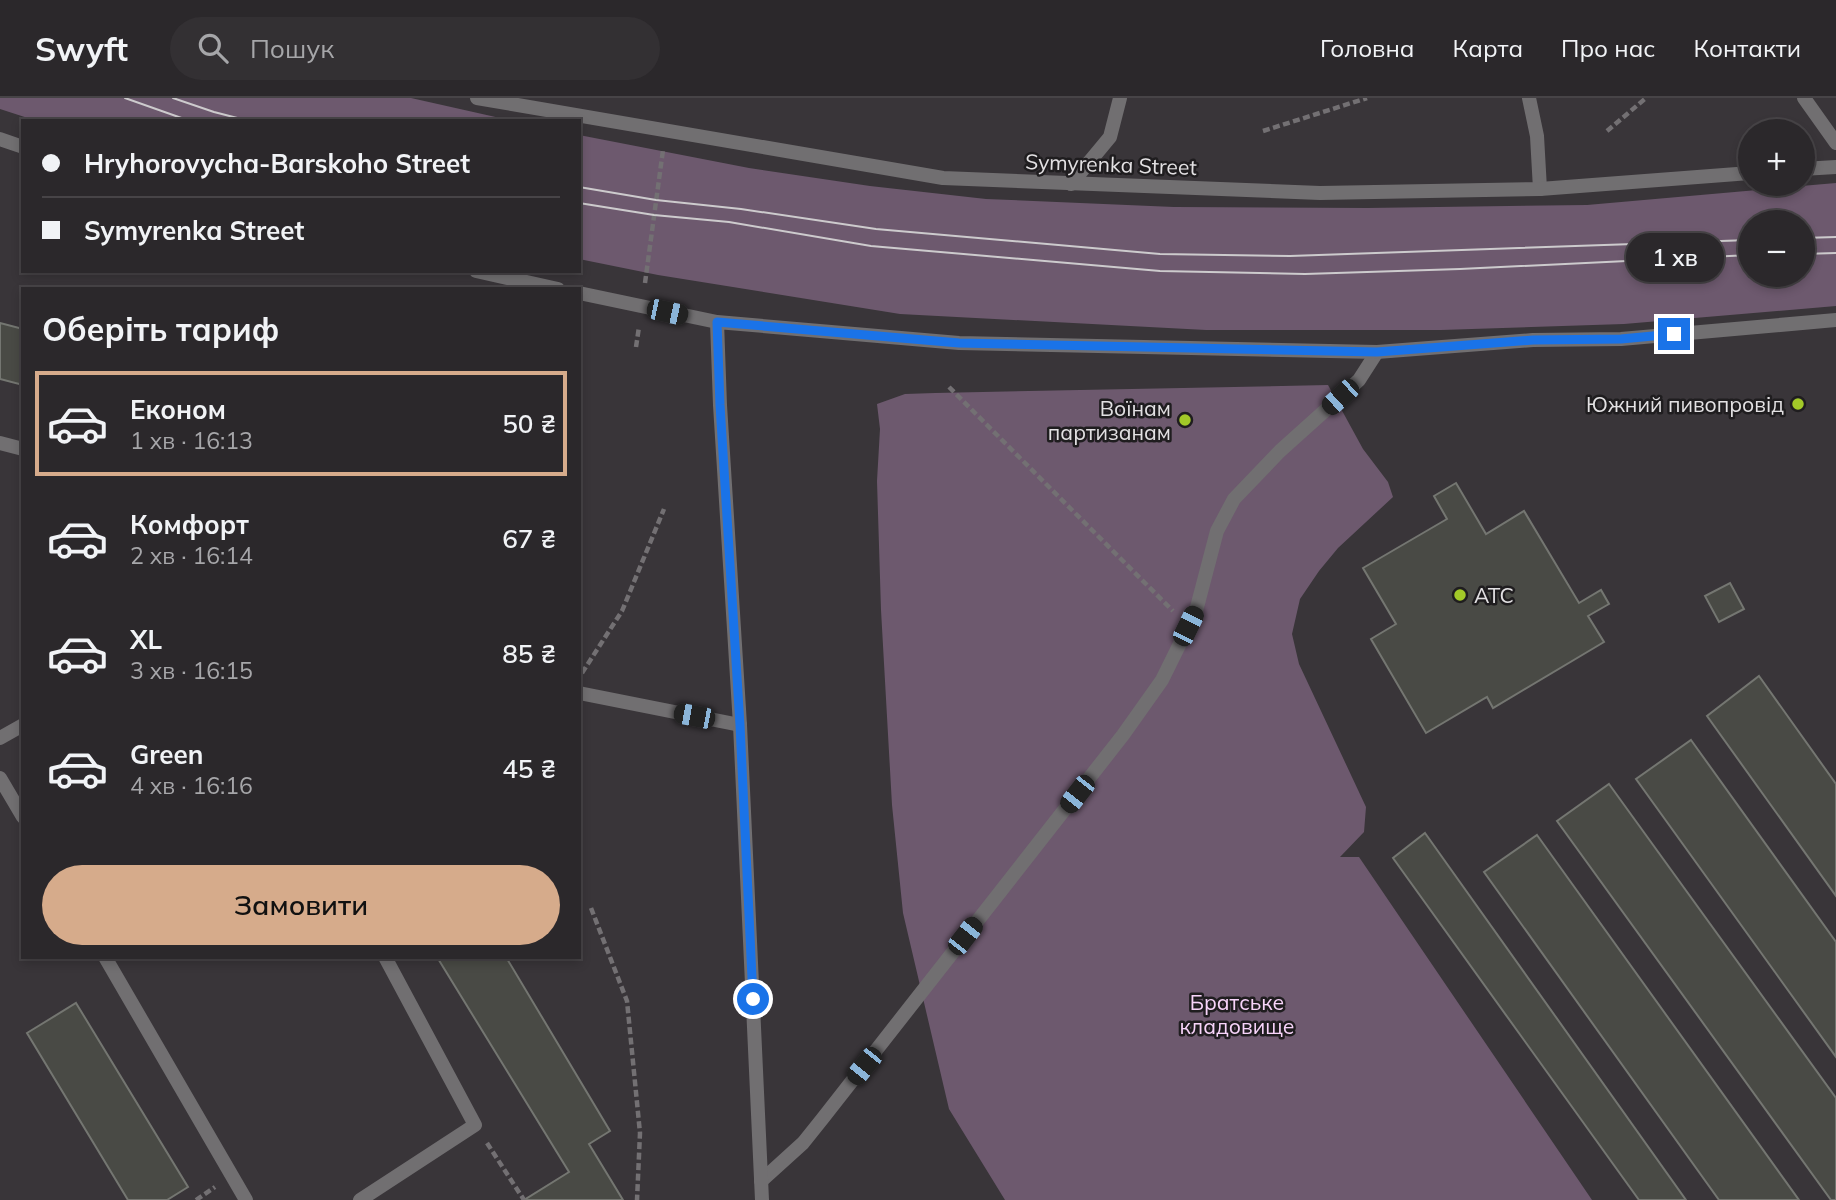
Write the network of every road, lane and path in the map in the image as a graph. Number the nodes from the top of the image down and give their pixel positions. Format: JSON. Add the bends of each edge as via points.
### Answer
{"nodes":[{"id":1,"x":477,"y":98,"type":"edge"},
{"id":2,"x":1120,"y":98,"type":"edge"},
{"id":3,"x":1367,"y":98,"type":"edge"},
{"id":4,"x":1529,"y":98,"type":"edge"},
{"id":5,"x":1646,"y":98,"type":"edge"},
{"id":6,"x":1804,"y":98,"type":"edge"},
{"id":7,"x":666,"y":131,"type":"junction"},
{"id":8,"x":1263,"y":131,"type":"dead end"},
{"id":9,"x":1607,"y":131,"type":"dead end"},
{"id":10,"x":0,"y":139,"type":"edge"},
{"id":11,"x":1836,"y":144,"type":"edge"},
{"id":12,"x":21,"y":146,"type":"edge"},
{"id":13,"x":1836,"y":167,"type":"edge"},
{"id":14,"x":1815,"y":168,"type":"edge"},
{"id":15,"x":1738,"y":174,"type":"edge"},
{"id":16,"x":1071,"y":184,"type":"junction"},
{"id":17,"x":1540,"y":189,"type":"junction"},
{"id":18,"x":485,"y":273,"type":"edge"},
{"id":19,"x":549,"y":287,"type":"edge"},
{"id":20,"x":581,"y":293,"type":"edge"},
{"id":21,"x":642,"y":306,"type":"junction"},
{"id":22,"x":1836,"y":320,"type":"edge"},
{"id":23,"x":717,"y":322,"type":"junction"},
{"id":24,"x":636,"y":347,"type":"dead end"},
{"id":25,"x":1377,"y":352,"type":"junction"},
{"id":26,"x":949,"y":387,"type":"dead end"},
{"id":27,"x":0,"y":443,"type":"edge"},
{"id":28,"x":21,"y":448,"type":"edge"},
{"id":29,"x":664,"y":509,"type":"dead end"},
{"id":30,"x":1188,"y":626,"type":"junction"},
{"id":31,"x":581,"y":674,"type":"edge"},
{"id":32,"x":581,"y":693,"type":"edge"},
{"id":33,"x":740,"y":725,"type":"junction"},
{"id":34,"x":21,"y":726,"type":"edge"},
{"id":35,"x":0,"y":738,"type":"edge"},
{"id":36,"x":0,"y":778,"type":"edge"},
{"id":37,"x":21,"y":814,"type":"edge"},
{"id":38,"x":591,"y":908,"type":"dead end"},
{"id":39,"x":106,"y":959,"type":"edge"},
{"id":40,"x":385,"y":959,"type":"edge"},
{"id":41,"x":475,"y":1125,"type":"junction"},
{"id":42,"x":759,"y":1194,"type":"edge"},
{"id":43,"x":246,"y":1200,"type":"edge"},
{"id":44,"x":360,"y":1200,"type":"edge"},
{"id":45,"x":524,"y":1200,"type":"edge"},
{"id":46,"x":637,"y":1200,"type":"edge"}],
"edges":[{"from":1,"to":7,"type":"street","name":"Symyrenka Street"},
{"from":2,"to":16,"type":"street","via":[[1110,137]]},
{"from":3,"to":8,"type":"path"},
{"from":4,"to":17,"type":"street"},
{"from":5,"to":9,"type":"path"},
{"from":6,"to":11,"type":"street"},
{"from":7,"to":16,"type":"street","name":"Symyrenka Street","via":[[943,178]]},
{"from":7,"to":21,"type":"path"},
{"from":10,"to":12,"type":"street"},
{"from":13,"to":14,"type":"street"},
{"from":15,"to":17,"type":"street","name":"Symyrenka Street"},
{"from":16,"to":17,"type":"street","name":"Symyrenka Street","via":[[1320,193]]},
{"from":18,"to":19,"type":"street"},
{"from":20,"to":21,"type":"street"},
{"from":21,"to":23,"type":"street"},
{"from":21,"to":24,"type":"path"},
{"from":22,"to":25,"type":"street","via":[[1621,339],[1533,340]]},
{"from":23,"to":25,"type":"street","via":[[959,343]]},
{"from":23,"to":33,"type":"street"},
{"from":25,"to":30,"type":"street","via":[[1359,380],[1234,499],[1217,531]]},
{"from":26,"to":30,"type":"path"},
{"from":27,"to":28,"type":"street"},
{"from":29,"to":31,"type":"path","via":[[622,611]]},
{"from":30,"to":42,"type":"street","via":[[1162,680],[1123,735]]},
{"from":32,"to":33,"type":"street"},
{"from":33,"to":42,"type":"street"},
{"from":34,"to":35,"type":"street"},
{"from":36,"to":37,"type":"street"},
{"from":38,"to":46,"type":"path","via":[[627,1001],[640,1133]]},
{"from":39,"to":43,"type":"street"},
{"from":40,"to":41,"type":"street"},
{"from":41,"to":44,"type":"street"},
{"from":41,"to":45,"type":"path"}]}
